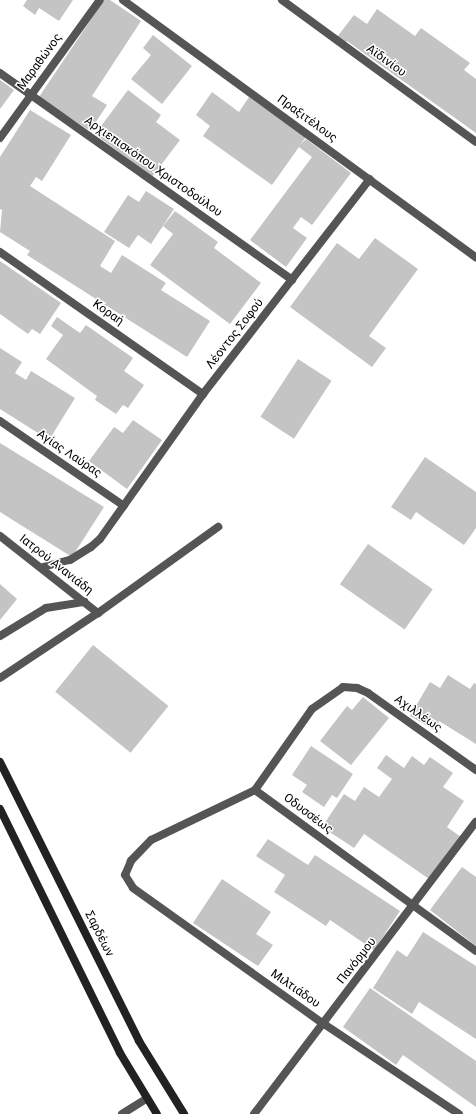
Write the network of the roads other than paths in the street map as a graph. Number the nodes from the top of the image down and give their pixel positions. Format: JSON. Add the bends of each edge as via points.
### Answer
{"nodes":[{"id":1,"x":100,"y":0,"type":"edge"},
{"id":2,"x":123,"y":0,"type":"edge"},
{"id":3,"x":282,"y":0,"type":"edge"},
{"id":4,"x":0,"y":74,"type":"edge"},
{"id":5,"x":30,"y":96,"type":"junction"},
{"id":6,"x":0,"y":138,"type":"edge"},
{"id":7,"x":476,"y":142,"type":"edge"},
{"id":8,"x":370,"y":179,"type":"junction"},
{"id":9,"x":0,"y":252,"type":"edge"},
{"id":10,"x":476,"y":257,"type":"edge"},
{"id":11,"x":292,"y":280,"type":"junction"},
{"id":12,"x":203,"y":394,"type":"junction"},
{"id":13,"x":0,"y":421,"type":"edge"},
{"id":14,"x":124,"y":506,"type":"junction"},
{"id":15,"x":218,"y":527,"type":"dead end"},
{"id":16,"x":0,"y":536,"type":"edge"},
{"id":17,"x":42,"y":567,"type":"junction"},
{"id":18,"x":84,"y":602,"type":"junction"},
{"id":19,"x":98,"y":613,"type":"junction"},
{"id":20,"x":0,"y":636,"type":"edge"},
{"id":21,"x":0,"y":678,"type":"edge"},
{"id":22,"x":0,"y":762,"type":"edge"},
{"id":23,"x":476,"y":770,"type":"edge"},
{"id":24,"x":255,"y":790,"type":"junction"},
{"id":25,"x":0,"y":809,"type":"edge"},
{"id":26,"x":476,"y":822,"type":"edge"},
{"id":27,"x":414,"y":907,"type":"junction"},
{"id":28,"x":476,"y":951,"type":"edge"},
{"id":29,"x":324,"y":1024,"type":"junction"},
{"id":30,"x":146,"y":1099,"type":"junction"},
{"id":31,"x":122,"y":1114,"type":"edge"},
{"id":32,"x":158,"y":1114,"type":"edge"},
{"id":33,"x":184,"y":1114,"type":"edge"},
{"id":34,"x":254,"y":1114,"type":"edge"},
{"id":35,"x":459,"y":1114,"type":"edge"}],
"edges":[{"from":1,"to":5,"type":"street","name":"Μαραθώνος"},
{"from":2,"to":8,"type":"street","name":"Πραξιτέλους"},
{"from":3,"to":7,"type":"street","name":"Αϊδινίου"},
{"from":4,"to":5,"type":"street","name":"Αρχιεπισκόπου Χριστοδούλου"},
{"from":5,"to":6,"type":"street","name":"Μαραθώνος"},
{"from":5,"to":11,"type":"street","name":"Αρχιεπισκόπου Χριστοδούλου"},
{"from":8,"to":10,"type":"street","name":"Πραξιτέλους"},
{"from":8,"to":11,"type":"street","name":"Λέοντος Σοφού"},
{"from":9,"to":12,"type":"street","name":"Κοραή"},
{"from":11,"to":12,"type":"street","name":"Λέοντος Σοφού"},
{"from":12,"to":14,"type":"street","name":"Λέοντος Σοφού"},
{"from":13,"to":14,"type":"street","name":"Αγίας Λαύρας"},
{"from":14,"to":17,"type":"street","name":"Λέοντος Σοφού","via":[[91,547],[70,560]]},
{"from":15,"to":19,"type":"street"},
{"from":16,"to":17,"type":"street","name":"Ιατρού Ανανιάδη"},
{"from":17,"to":18,"type":"street","name":"Ιατρού Ανανιάδη"},
{"from":18,"to":19,"type":"street","name":"Ιατρού Ανανιάδη"},
{"from":18,"to":20,"type":"street","via":[[46,608]]},
{"from":19,"to":21,"type":"street"},
{"from":22,"to":33,"type":"main road","name":"Σαρδέων","via":[[139,1040],[167,1090]]},
{"from":23,"to":24,"type":"street","name":"Αχιλλέως","via":[[368,693],[357,688],[344,688],[312,709]]},
{"from":24,"to":27,"type":"street","name":"Οδυσσέως"},
{"from":24,"to":29,"type":"street","name":"Μιλτιάδου","via":[[151,840],[131,861],[125,875],[132,888]]},
{"from":25,"to":30,"type":"main road","via":[[120,1054]]},
{"from":26,"to":27,"type":"street","name":"Πανόρμου"},
{"from":27,"to":28,"type":"street","name":"Οδυσσέως"},
{"from":27,"to":29,"type":"street","name":"Πανόρμου"},
{"from":29,"to":34,"type":"street","name":"Πανόρμου"},
{"from":29,"to":35,"type":"street","name":"Μιλτιάδου"},
{"from":30,"to":31,"type":"street"},
{"from":30,"to":32,"type":"main road"}]}
